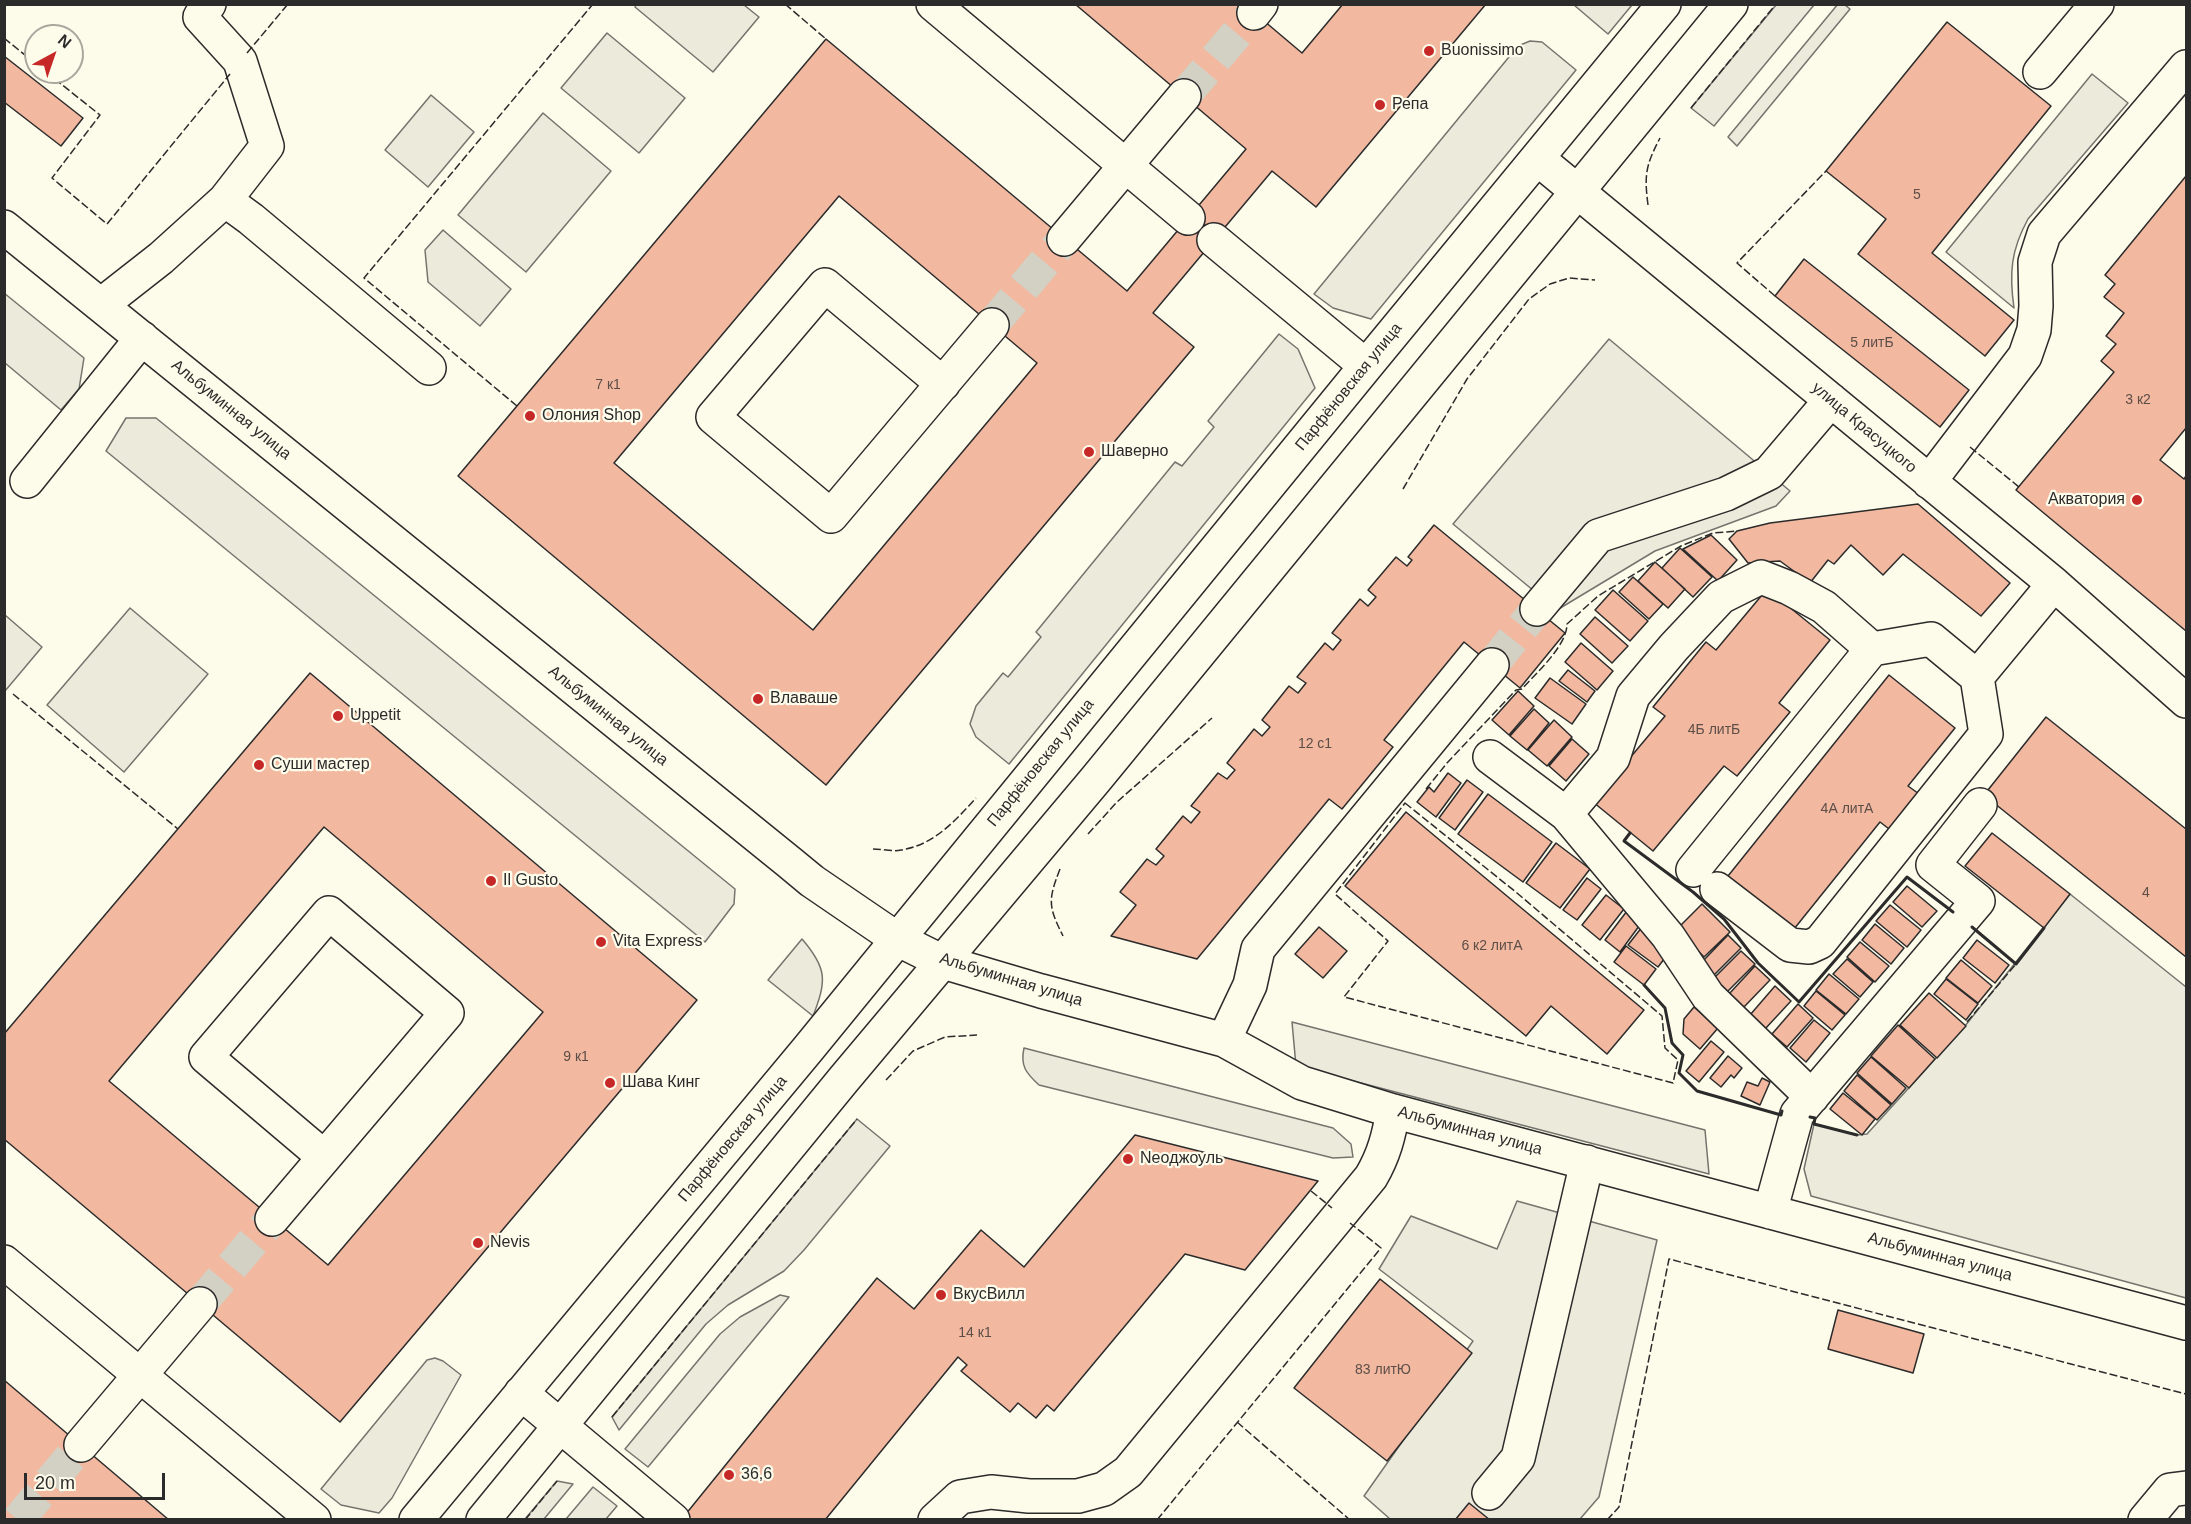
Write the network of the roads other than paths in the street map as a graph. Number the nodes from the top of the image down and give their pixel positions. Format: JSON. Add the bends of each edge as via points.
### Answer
{"nodes":[{"id":1,"x":209,"y":4,"type":"edge"},
{"id":2,"x":933,"y":4,"type":"edge"},
{"id":3,"x":1665,"y":4,"type":"edge"},
{"id":4,"x":1731,"y":4,"type":"edge"},
{"id":5,"x":2097,"y":4,"type":"edge"},
{"id":6,"x":2187,"y":67,"type":"edge"},
{"id":7,"x":2040,"y":72,"type":"dead end"},
{"id":8,"x":1184,"y":96,"type":"tunnel mouth"},
{"id":9,"x":1538,"y":159,"type":"junction"},
{"id":10,"x":1125,"y":166,"type":"junction"},
{"id":11,"x":1579,"y":192,"type":"junction"},
{"id":12,"x":225,"y":200,"type":"junction"},
{"id":13,"x":1188,"y":218,"type":"dead end"},
{"id":14,"x":4,"y":227,"type":"edge"},
{"id":15,"x":1064,"y":239,"type":"tunnel mouth"},
{"id":16,"x":1214,"y":240,"type":"dead end"},
{"id":17,"x":101,"y":305,"type":"junction"},
{"id":18,"x":992,"y":325,"type":"tunnel mouth"},
{"id":19,"x":142,"y":338,"type":"junction"},
{"id":20,"x":1366,"y":366,"type":"junction"},
{"id":21,"x":429,"y":368,"type":"dead end"},
{"id":22,"x":942,"y":384,"type":"junction"},
{"id":23,"x":1831,"y":400,"type":"junction"},
{"id":24,"x":27,"y":481,"type":"dead end"},
{"id":25,"x":1929,"y":482,"type":"junction"},
{"id":26,"x":2054,"y":584,"type":"junction"},
{"id":27,"x":1538,"y":609,"type":"tunnel mouth"},
{"id":28,"x":1872,"y":649,"type":"junction"},
{"id":29,"x":1492,"y":665,"type":"tunnel mouth"},
{"id":30,"x":1977,"y":677,"type":"junction"},
{"id":31,"x":2187,"y":701,"type":"edge"},
{"id":32,"x":1490,"y":757,"type":"dead end"},
{"id":33,"x":1980,"y":805,"type":"dead end"},
{"id":34,"x":1566,"y":813,"type":"junction"},
{"id":35,"x":897,"y":939,"type":"junction"},
{"id":36,"x":943,"y":962,"type":"junction"},
{"id":37,"x":1224,"y":1040,"type":"junction"},
{"id":38,"x":1812,"y":1097,"type":"junction"},
{"id":39,"x":1394,"y":1111,"type":"junction"},
{"id":40,"x":324,"y":1157,"type":"junction"},
{"id":41,"x":1587,"y":1162,"type":"junction"},
{"id":42,"x":1770,"y":1212,"type":"junction"},
{"id":43,"x":272,"y":1219,"type":"tunnel mouth"},
{"id":44,"x":4,"y":1262,"type":"edge"},
{"id":45,"x":200,"y":1304,"type":"tunnel mouth"},
{"id":46,"x":2187,"y":1323,"type":"edge"},
{"id":47,"x":141,"y":1375,"type":"junction"},
{"id":48,"x":520,"y":1393,"type":"junction"},
{"id":49,"x":560,"y":1425,"type":"junction"},
{"id":50,"x":81,"y":1445,"type":"tunnel mouth"},
{"id":51,"x":2187,"y":1488,"type":"edge"},
{"id":52,"x":1489,"y":1493,"type":"dead end"},
{"id":53,"x":314,"y":1520,"type":"edge"},
{"id":54,"x":416,"y":1520,"type":"edge"},
{"id":55,"x":483,"y":1520,"type":"edge"},
{"id":56,"x":673,"y":1520,"type":"edge"},
{"id":57,"x":935,"y":1520,"type":"edge"},
{"id":58,"x":2145,"y":1520,"type":"edge"}],
"edges":[{"from":1,"to":12,"type":"street","via":[[200,17],[240,62],[267,146]]},
{"from":2,"to":10,"type":"street"},
{"from":3,"to":9,"type":"street","name":"Парфёновская улица"},
{"from":4,"to":11,"type":"street"},
{"from":5,"to":7,"type":"street"},
{"from":6,"to":25,"type":"street","via":[[2044,234],[2035,262],[2034,330],[2025,356]]},
{"from":8,"to":10,"type":"street"},
{"from":9,"to":11,"type":"street","name":"улица Красуцкого"},
{"from":9,"to":20,"type":"street","name":"Парфёновская улица"},
{"from":10,"to":13,"type":"street"},
{"from":10,"to":15,"type":"street"},
{"from":11,"to":23,"type":"street","name":"улица Красуцкого"},
{"from":11,"to":36,"type":"street"},
{"from":12,"to":17,"type":"street"},
{"from":12,"to":21,"type":"street"},
{"from":14,"to":17,"type":"street","name":"Альбуминная улица"},
{"from":16,"to":20,"type":"street"},
{"from":17,"to":19,"type":"street","name":"Альбуминная улица"},
{"from":18,"to":22,"type":"street"},
{"from":19,"to":24,"type":"street"},
{"from":19,"to":35,"type":"street","name":"Альбуминная улица","via":[[796,869]]},
{"from":20,"to":35,"type":"street","name":"Парфёновская улица"},
{"from":22,"to":22,"type":"street","via":[[831,516],[713,417],[825,285]]},
{"from":23,"to":25,"type":"street","name":"улица Красуцкого"},
{"from":23,"to":27,"type":"street","via":[[1769,473],[1726,494],[1598,536]]},
{"from":25,"to":26,"type":"street","name":"улица Красуцкого"},
{"from":26,"to":30,"type":"street"},
{"from":26,"to":31,"type":"street","name":"улица Красуцкого"},
{"from":28,"to":30,"type":"street","via":[[1930,639]]},
{"from":28,"to":30,"type":"street","via":[[1705,879],[1790,945],[1809,947],[1820,942],[1986,734]]},
{"from":28,"to":34,"type":"street","via":[[1824,607],[1761,577],[1721,597],[1633,696],[1613,758]]},
{"from":29,"to":37,"type":"street","via":[[1258,949],[1250,986]]},
{"from":32,"to":34,"type":"street"},
{"from":33,"to":38,"type":"street","via":[[1933,864],[1978,901]]},
{"from":34,"to":38,"type":"street","via":[[1668,936],[1708,996]]},
{"from":35,"to":36,"type":"street","name":"Альбуминная улица"},
{"from":35,"to":48,"type":"street","name":"Парфёновская улица"},
{"from":36,"to":37,"type":"street","name":"Альбуминная улица"},
{"from":36,"to":49,"type":"street"},
{"from":37,"to":39,"type":"street","name":"Альбуминная улица","via":[[1302,1083]]},
{"from":38,"to":42,"type":"street","via":[[1797,1114]]},
{"from":39,"to":41,"type":"street","name":"Альбуминная улица"},
{"from":39,"to":57,"type":"street","via":[[1383,1157],[1371,1177],[1128,1472],[1104,1490],[1078,1496],[991,1492],[960,1497]]},
{"from":40,"to":40,"type":"street","via":[[207,1057],[329,913],[447,1013]]},
{"from":40,"to":43,"type":"street"},
{"from":41,"to":42,"type":"street","name":"Альбуминная улица"},
{"from":41,"to":52,"type":"street","via":[[1518,1458]]},
{"from":42,"to":46,"type":"street","name":"Альбуминная улица"},
{"from":44,"to":47,"type":"street"},
{"from":45,"to":47,"type":"street"},
{"from":47,"to":50,"type":"street"},
{"from":47,"to":53,"type":"street"},
{"from":48,"to":49,"type":"street"},
{"from":48,"to":54,"type":"street","name":"Парфёновская улица"},
{"from":49,"to":55,"type":"street"},
{"from":49,"to":56,"type":"street"},
{"from":51,"to":58,"type":"street","via":[[2170,1490]]}]}
